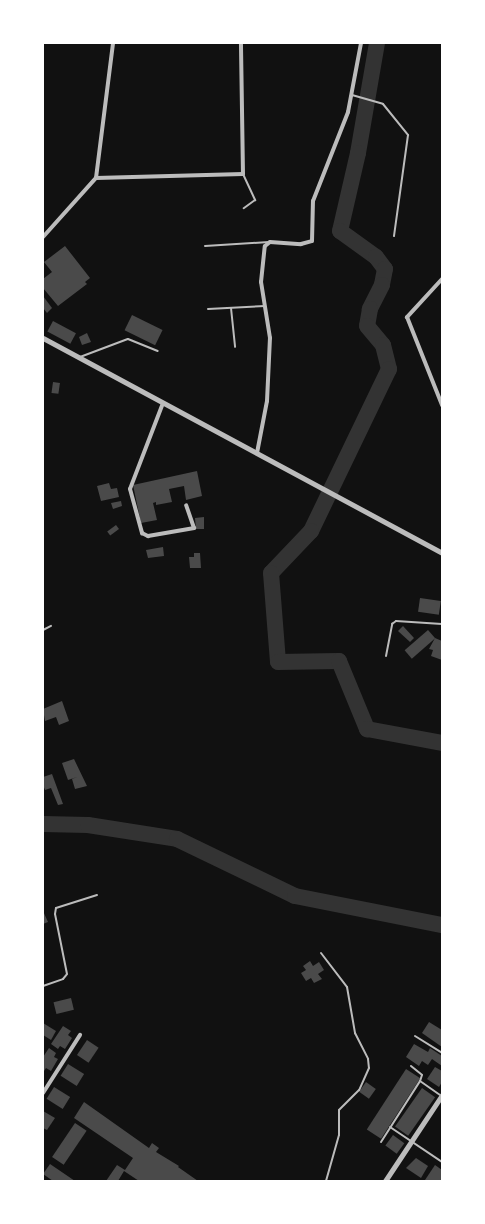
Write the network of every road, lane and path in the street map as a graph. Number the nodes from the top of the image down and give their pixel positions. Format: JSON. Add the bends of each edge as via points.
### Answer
{"nodes":[{"id":1,"x":113,"y":43,"type":"edge"},
{"id":2,"x":241,"y":43,"type":"edge"},
{"id":3,"x":361,"y":43,"type":"edge"},
{"id":4,"x":351,"y":95,"type":"junction"},
{"id":5,"x":243,"y":174,"type":"junction"},
{"id":6,"x":96,"y":178,"type":"junction"},
{"id":7,"x":244,"y":208,"type":"dead end"},
{"id":8,"x":394,"y":236,"type":"dead end"},
{"id":9,"x":43,"y":237,"type":"edge"},
{"id":10,"x":270,"y":242,"type":"junction"},
{"id":11,"x":205,"y":246,"type":"dead end"},
{"id":12,"x":442,"y":279,"type":"edge"},
{"id":13,"x":264,"y":306,"type":"junction"},
{"id":14,"x":231,"y":308,"type":"junction"},
{"id":15,"x":208,"y":309,"type":"dead end"},
{"id":16,"x":43,"y":338,"type":"edge"},
{"id":17,"x":235,"y":347,"type":"dead end"},
{"id":18,"x":158,"y":351,"type":"dead end"},
{"id":19,"x":77,"y":358,"type":"junction"},
{"id":20,"x":163,"y":403,"type":"junction"},
{"id":21,"x":442,"y":406,"type":"edge"},
{"id":22,"x":257,"y":453,"type":"junction"},
{"id":23,"x":186,"y":505,"type":"dead end"},
{"id":24,"x":442,"y":553,"type":"edge"},
{"id":25,"x":442,"y":624,"type":"edge"},
{"id":26,"x":51,"y":626,"type":"dead end"},
{"id":27,"x":43,"y":630,"type":"edge"},
{"id":28,"x":386,"y":656,"type":"dead end"},
{"id":29,"x":97,"y":895,"type":"dead end"},
{"id":30,"x":321,"y":953,"type":"dead end"},
{"id":31,"x":43,"y":986,"type":"edge"},
{"id":32,"x":80,"y":1035,"type":"dead end"},
{"id":33,"x":415,"y":1036,"type":"dead end"},
{"id":34,"x":442,"y":1053,"type":"edge"},
{"id":35,"x":410,"y":1066,"type":"dead end"},
{"id":36,"x":420,"y":1081,"type":"junction"},
{"id":37,"x":43,"y":1093,"type":"edge"},
{"id":38,"x":442,"y":1095,"type":"edge"},
{"id":39,"x":390,"y":1127,"type":"junction"},
{"id":40,"x":411,"y":1141,"type":"junction"},
{"id":41,"x":381,"y":1142,"type":"dead end"},
{"id":42,"x":442,"y":1162,"type":"edge"},
{"id":43,"x":326,"y":1181,"type":"edge"},
{"id":44,"x":385,"y":1181,"type":"edge"}],
"edges":[{"from":1,"to":6,"type":"street"},
{"from":2,"to":5,"type":"street"},
{"from":3,"to":4,"type":"street"},
{"from":4,"to":8,"type":"lane","via":[[383,104],[408,135]]},
{"from":4,"to":10,"type":"street","via":[[348,112],[313,201],[312,241],[301,244]]},
{"from":5,"to":6,"type":"street"},
{"from":5,"to":7,"type":"lane","via":[[255,200]]},
{"from":6,"to":9,"type":"street"},
{"from":10,"to":11,"type":"lane"},
{"from":10,"to":13,"type":"street","via":[[265,246],[261,282]]},
{"from":12,"to":21,"type":"street","via":[[407,316]]},
{"from":13,"to":14,"type":"lane"},
{"from":13,"to":22,"type":"street","via":[[270,338],[267,401]]},
{"from":14,"to":15,"type":"lane"},
{"from":14,"to":17,"type":"lane"},
{"from":16,"to":19,"type":"street"},
{"from":18,"to":19,"type":"lane","via":[[128,339]]},
{"from":19,"to":20,"type":"street"},
{"from":20,"to":22,"type":"street"},
{"from":20,"to":23,"type":"street","via":[[130,489],[142,533],[148,536],[194,528]]},
{"from":22,"to":24,"type":"street"},
{"from":25,"to":28,"type":"lane","via":[[396,621],[392,624]]},
{"from":26,"to":27,"type":"lane"},
{"from":29,"to":31,"type":"lane","via":[[56,908],[67,974],[64,979]]},
{"from":30,"to":43,"type":"lane","via":[[347,987],[355,1033],[368,1059],[369,1068],[359,1090],[339,1110],[339,1135]]},
{"from":32,"to":37,"type":"street"},
{"from":33,"to":34,"type":"lane"},
{"from":35,"to":36,"type":"lane","via":[[422,1075]]},
{"from":36,"to":38,"type":"lane"},
{"from":36,"to":39,"type":"lane"},
{"from":38,"to":40,"type":"street"},
{"from":39,"to":40,"type":"lane"},
{"from":39,"to":41,"type":"lane"},
{"from":40,"to":42,"type":"lane"},
{"from":40,"to":44,"type":"street"}]}
